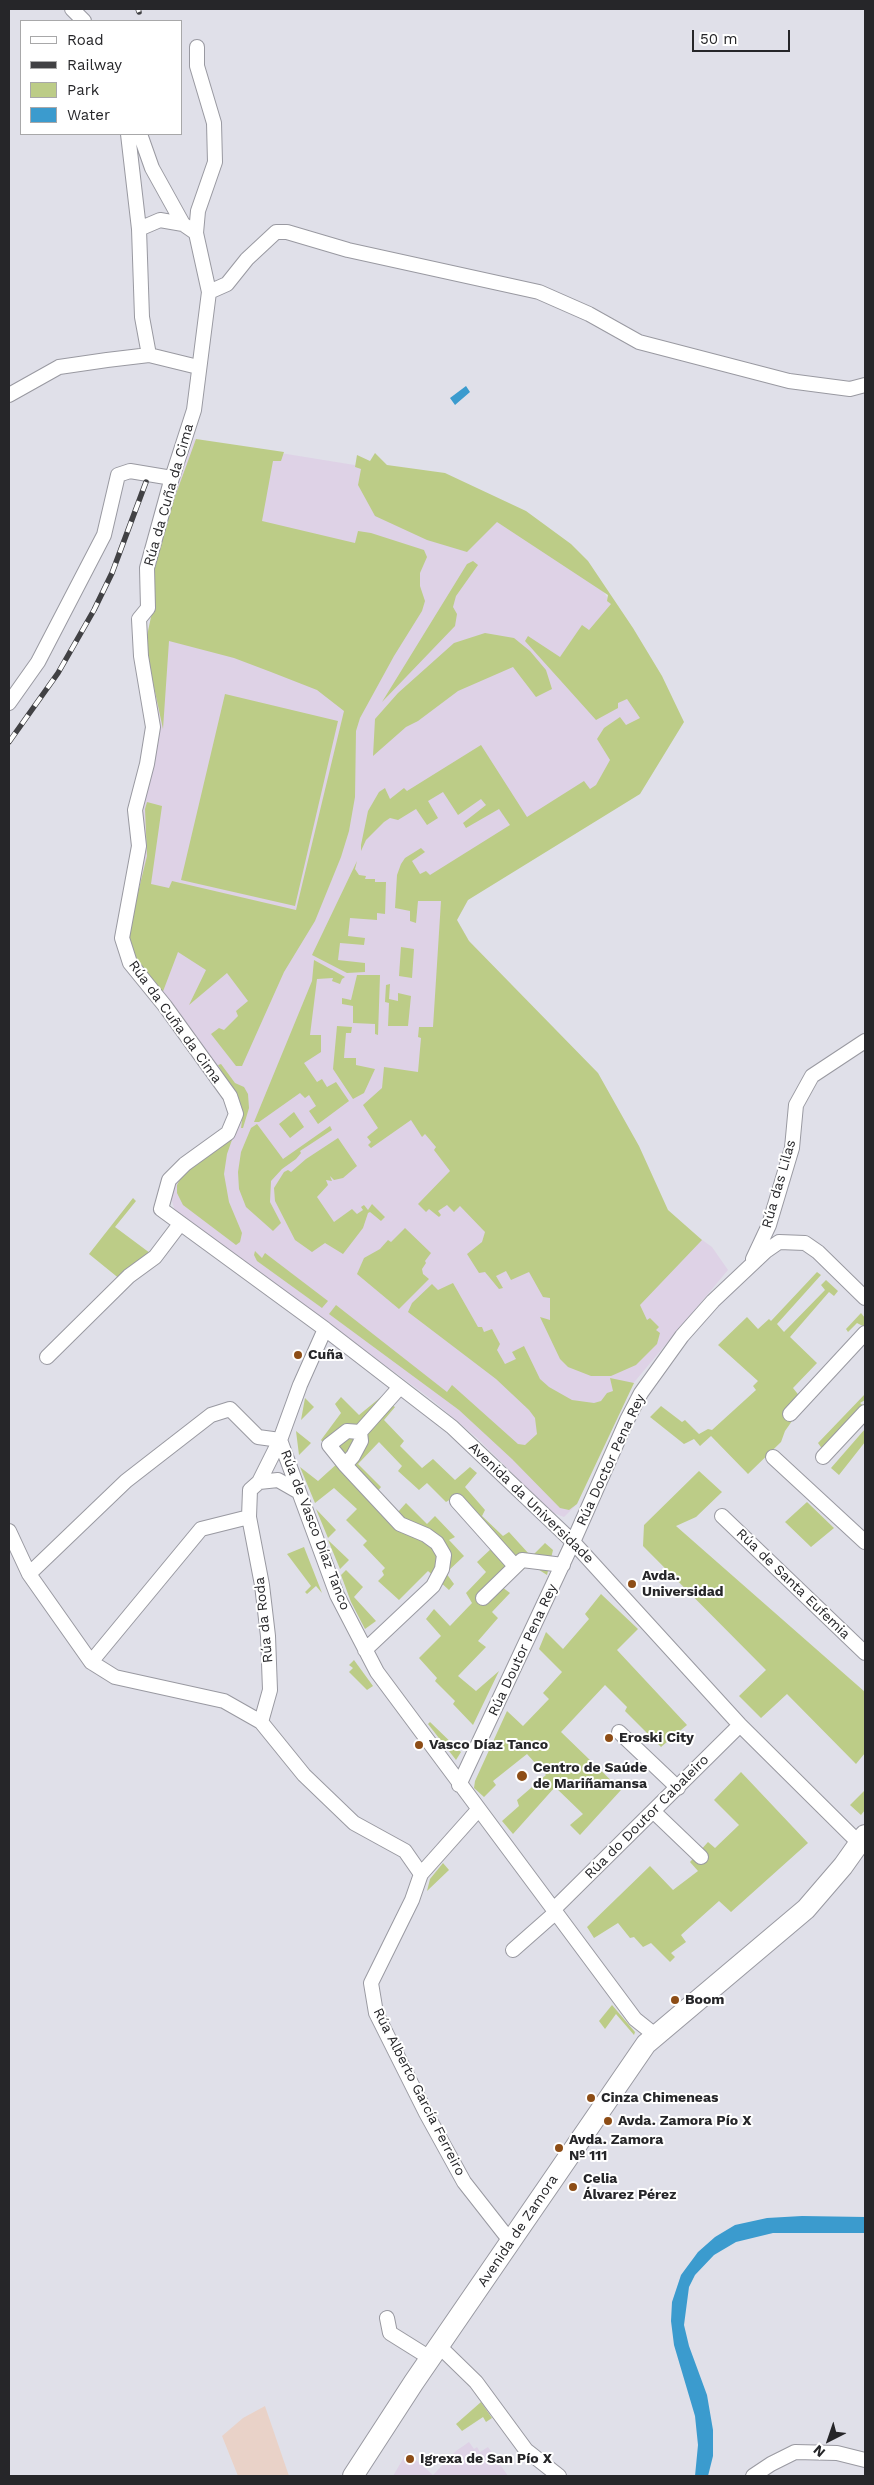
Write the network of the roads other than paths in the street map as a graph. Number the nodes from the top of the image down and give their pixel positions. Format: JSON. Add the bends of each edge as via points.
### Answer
{"nodes":[{"id":1,"x":72,"y":9,"type":"edge"},
{"id":2,"x":83,"y":20,"type":"edge"},
{"id":3,"x":196,"y":47,"type":"dead end"},
{"id":4,"x":128,"y":135,"type":"edge"},
{"id":5,"x":140,"y":135,"type":"edge"},
{"id":6,"x":183,"y":224,"type":"junction"},
{"id":7,"x":139,"y":229,"type":"junction"},
{"id":8,"x":196,"y":233,"type":"junction"},
{"id":9,"x":209,"y":292,"type":"junction"},
{"id":10,"x":149,"y":355,"type":"junction"},
{"id":11,"x":198,"y":367,"type":"junction"},
{"id":12,"x":865,"y":385,"type":"edge"},
{"id":13,"x":9,"y":395,"type":"edge"},
{"id":14,"x":172,"y":478,"type":"junction"},
{"id":15,"x":9,"y":703,"type":"edge"},
{"id":16,"x":865,"y":1041,"type":"edge"},
{"id":17,"x":161,"y":1209,"type":"joint"},
{"id":18,"x":180,"y":1224,"type":"junction"},
{"id":19,"x":750,"y":1266,"type":"junction"},
{"id":20,"x":865,"y":1298,"type":"edge"},
{"id":21,"x":325,"y":1329,"type":"junction"},
{"id":22,"x":865,"y":1333,"type":"edge"},
{"id":23,"x":47,"y":1357,"type":"dead end"},
{"id":24,"x":400,"y":1387,"type":"junction"},
{"id":25,"x":865,"y":1412,"type":"edge"},
{"id":26,"x":790,"y":1414,"type":"dead end"},
{"id":27,"x":360,"y":1432,"type":"junction"},
{"id":28,"x":280,"y":1440,"type":"junction"},
{"id":29,"x":773,"y":1457,"type":"dead end"},
{"id":30,"x":823,"y":1457,"type":"dead end"},
{"id":31,"x":345,"y":1465,"type":"junction"},
{"id":32,"x":259,"y":1482,"type":"junction"},
{"id":33,"x":299,"y":1492,"type":"junction"},
{"id":34,"x":456,"y":1500,"type":"dead end"},
{"id":35,"x":722,"y":1516,"type":"dead end"},
{"id":36,"x":249,"y":1517,"type":"junction"},
{"id":37,"x":9,"y":1531,"type":"edge"},
{"id":38,"x":573,"y":1542,"type":"junction"},
{"id":39,"x":865,"y":1542,"type":"edge"},
{"id":40,"x":563,"y":1565,"type":"junction"},
{"id":41,"x":516,"y":1566,"type":"junction"},
{"id":42,"x":29,"y":1574,"type":"junction"},
{"id":43,"x":483,"y":1598,"type":"dead end"},
{"id":44,"x":365,"y":1650,"type":"junction"},
{"id":45,"x":865,"y":1653,"type":"edge"},
{"id":46,"x":91,"y":1662,"type":"junction"},
{"id":47,"x":261,"y":1722,"type":"junction"},
{"id":48,"x":740,"y":1725,"type":"junction"},
{"id":49,"x":619,"y":1732,"type":"dead end"},
{"id":50,"x":460,"y":1785,"type":"junction"},
{"id":51,"x":678,"y":1788,"type":"junction"},
{"id":52,"x":478,"y":1810,"type":"junction"},
{"id":53,"x":654,"y":1812,"type":"junction"},
{"id":54,"x":862,"y":1839,"type":"edge"},
{"id":55,"x":700,"y":1857,"type":"dead end"},
{"id":56,"x":421,"y":1874,"type":"junction"},
{"id":57,"x":554,"y":1911,"type":"junction"},
{"id":58,"x":513,"y":1950,"type":"dead end"},
{"id":59,"x":655,"y":2035,"type":"junction"},
{"id":60,"x":511,"y":2242,"type":"junction"},
{"id":61,"x":387,"y":2318,"type":"dead end"},
{"id":62,"x":435,"y":2352,"type":"junction"},
{"id":63,"x":865,"y":2460,"type":"edge"},
{"id":64,"x":355,"y":2475,"type":"edge"},
{"id":65,"x":559,"y":2476,"type":"edge"},
{"id":66,"x":753,"y":2476,"type":"edge"}],
"edges":[{"from":1,"to":2,"type":"street"},
{"from":3,"to":8,"type":"street","via":[[197,66],[214,123],[215,162],[198,211]]},
{"from":4,"to":7,"type":"street"},
{"from":5,"to":6,"type":"street","via":[[152,168]]},
{"from":6,"to":7,"type":"street","via":[[160,220]]},
{"from":6,"to":8,"type":"street"},
{"from":7,"to":10,"type":"street","via":[[142,317]]},
{"from":8,"to":9,"type":"street"},
{"from":9,"to":11,"type":"street","name":"Rúa da Cuña da Cima"},
{"from":9,"to":12,"type":"street","via":[[227,284],[247,259],[276,232],[287,232],[348,250],[540,292],[639,342],[789,381],[850,389]]},
{"from":10,"to":11,"type":"street"},
{"from":10,"to":13,"type":"street","via":[[58,367]]},
{"from":11,"to":14,"type":"street","name":"Rúa da Cuña da Cima","via":[[194,410]]},
{"from":14,"to":15,"type":"street","via":[[130,471],[118,475],[104,535],[38,662]]},
{"from":14,"to":17,"type":"street","name":"Rúa da Cuña da Cima","via":[[147,568],[148,608],[139,619],[146,693],[154,727],[135,810],[139,846],[122,938],[130,963],[230,1096],[236,1114],[228,1133],[169,1180]]},
{"from":16,"to":19,"type":"street","name":"Rúa das Lilas","via":[[812,1076],[796,1105],[792,1148],[768,1225]]},
{"from":17,"to":18,"type":"street","name":"Avenida da Universidade"},
{"from":18,"to":21,"type":"street","name":"Avenida da Universidade"},
{"from":18,"to":23,"type":"street","via":[[155,1257],[130,1276]]},
{"from":19,"to":20,"type":"street","name":"Rúa Doctor Pena Rey","via":[[779,1242],[804,1243],[818,1252]]},
{"from":19,"to":38,"type":"street","name":"Rúa Doctor Pena Rey","via":[[688,1329],[640,1393]]},
{"from":21,"to":24,"type":"street","name":"Avenida da Universidade"},
{"from":21,"to":28,"type":"street","name":"Rúa de Vasco Díaz Tanco"},
{"from":22,"to":26,"type":"street"},
{"from":24,"to":27,"type":"street"},
{"from":24,"to":38,"type":"street","name":"Avenida da Universidade","via":[[452,1427]]},
{"from":25,"to":30,"type":"street"},
{"from":27,"to":31,"type":"street","via":[[361,1441]]},
{"from":27,"to":31,"type":"street","via":[[347,1431],[328,1445]]},
{"from":28,"to":32,"type":"street","name":"Rúa da Roda"},
{"from":28,"to":33,"type":"street","name":"Rúa de Vasco Díaz Tanco"},
{"from":28,"to":42,"type":"street","via":[[258,1437],[230,1409],[211,1415],[126,1482]]},
{"from":29,"to":39,"type":"street"},
{"from":31,"to":44,"type":"street","via":[[400,1524],[426,1535],[437,1543],[444,1555],[442,1569],[433,1586]]},
{"from":32,"to":33,"type":"street","via":[[278,1480]]},
{"from":32,"to":36,"type":"street","name":"Rúa da Roda","via":[[250,1490]]},
{"from":33,"to":44,"type":"street","name":"Rúa de Vasco Díaz Tanco","via":[[337,1595]]},
{"from":34,"to":41,"type":"street"},
{"from":35,"to":45,"type":"street","name":"Rúa de Santa Eufemia"},
{"from":36,"to":46,"type":"street","via":[[201,1530]]},
{"from":36,"to":47,"type":"street","name":"Rúa da Roda","via":[[268,1636],[270,1690]]},
{"from":37,"to":42,"type":"street"},
{"from":38,"to":40,"type":"street","name":"Rúa Doutor Pena Rey"},
{"from":38,"to":48,"type":"street","name":"Avenida da Universidade"},
{"from":40,"to":41,"type":"street","via":[[522,1560]]},
{"from":40,"to":50,"type":"street","name":"Rúa Doutor Pena Rey"},
{"from":41,"to":43,"type":"street"},
{"from":42,"to":46,"type":"street"},
{"from":44,"to":50,"type":"street","name":"Rúa de Vasco Díaz Tanco","via":[[377,1672]]},
{"from":46,"to":47,"type":"street","via":[[115,1677],[224,1701]]},
{"from":47,"to":56,"type":"street","via":[[304,1775],[354,1823],[405,1851]]},
{"from":48,"to":51,"type":"street","name":"Rúa do Doutor Cabaleiro"},
{"from":48,"to":54,"type":"street","name":"Avenida da Universidade"},
{"from":49,"to":51,"type":"street"},
{"from":50,"to":52,"type":"street","name":"Rúa de Vasco Díaz Tanco"},
{"from":51,"to":53,"type":"street","name":"Rúa do Doutor Cabaleiro"},
{"from":52,"to":56,"type":"street","name":"Rúa Alberto García Ferreiro"},
{"from":52,"to":57,"type":"street","name":"Rúa de Vasco Díaz Tanco"},
{"from":53,"to":55,"type":"street"},
{"from":53,"to":57,"type":"street","name":"Rúa do Doutor Cabaleiro"},
{"from":54,"to":59,"type":"street","name":"Avenida de Zamora","via":[[806,1909]]},
{"from":56,"to":60,"type":"street","name":"Rúa Alberto García Ferreiro","via":[[412,1900],[371,1983],[376,2013],[464,2182]]},
{"from":57,"to":58,"type":"street"},
{"from":57,"to":59,"type":"street","name":"Rúa de Vasco Díaz Tanco","via":[[635,2018]]},
{"from":59,"to":60,"type":"street","name":"Avenida de Zamora"},
{"from":60,"to":62,"type":"street","name":"Avenida de Zamora"},
{"from":61,"to":62,"type":"street","via":[[390,2332]]},
{"from":62,"to":64,"type":"street","name":"Avenida de Zamora"},
{"from":62,"to":65,"type":"street","via":[[484,2391],[526,2450]]},
{"from":63,"to":66,"type":"street","via":[[837,2453],[794,2452]]}]}
